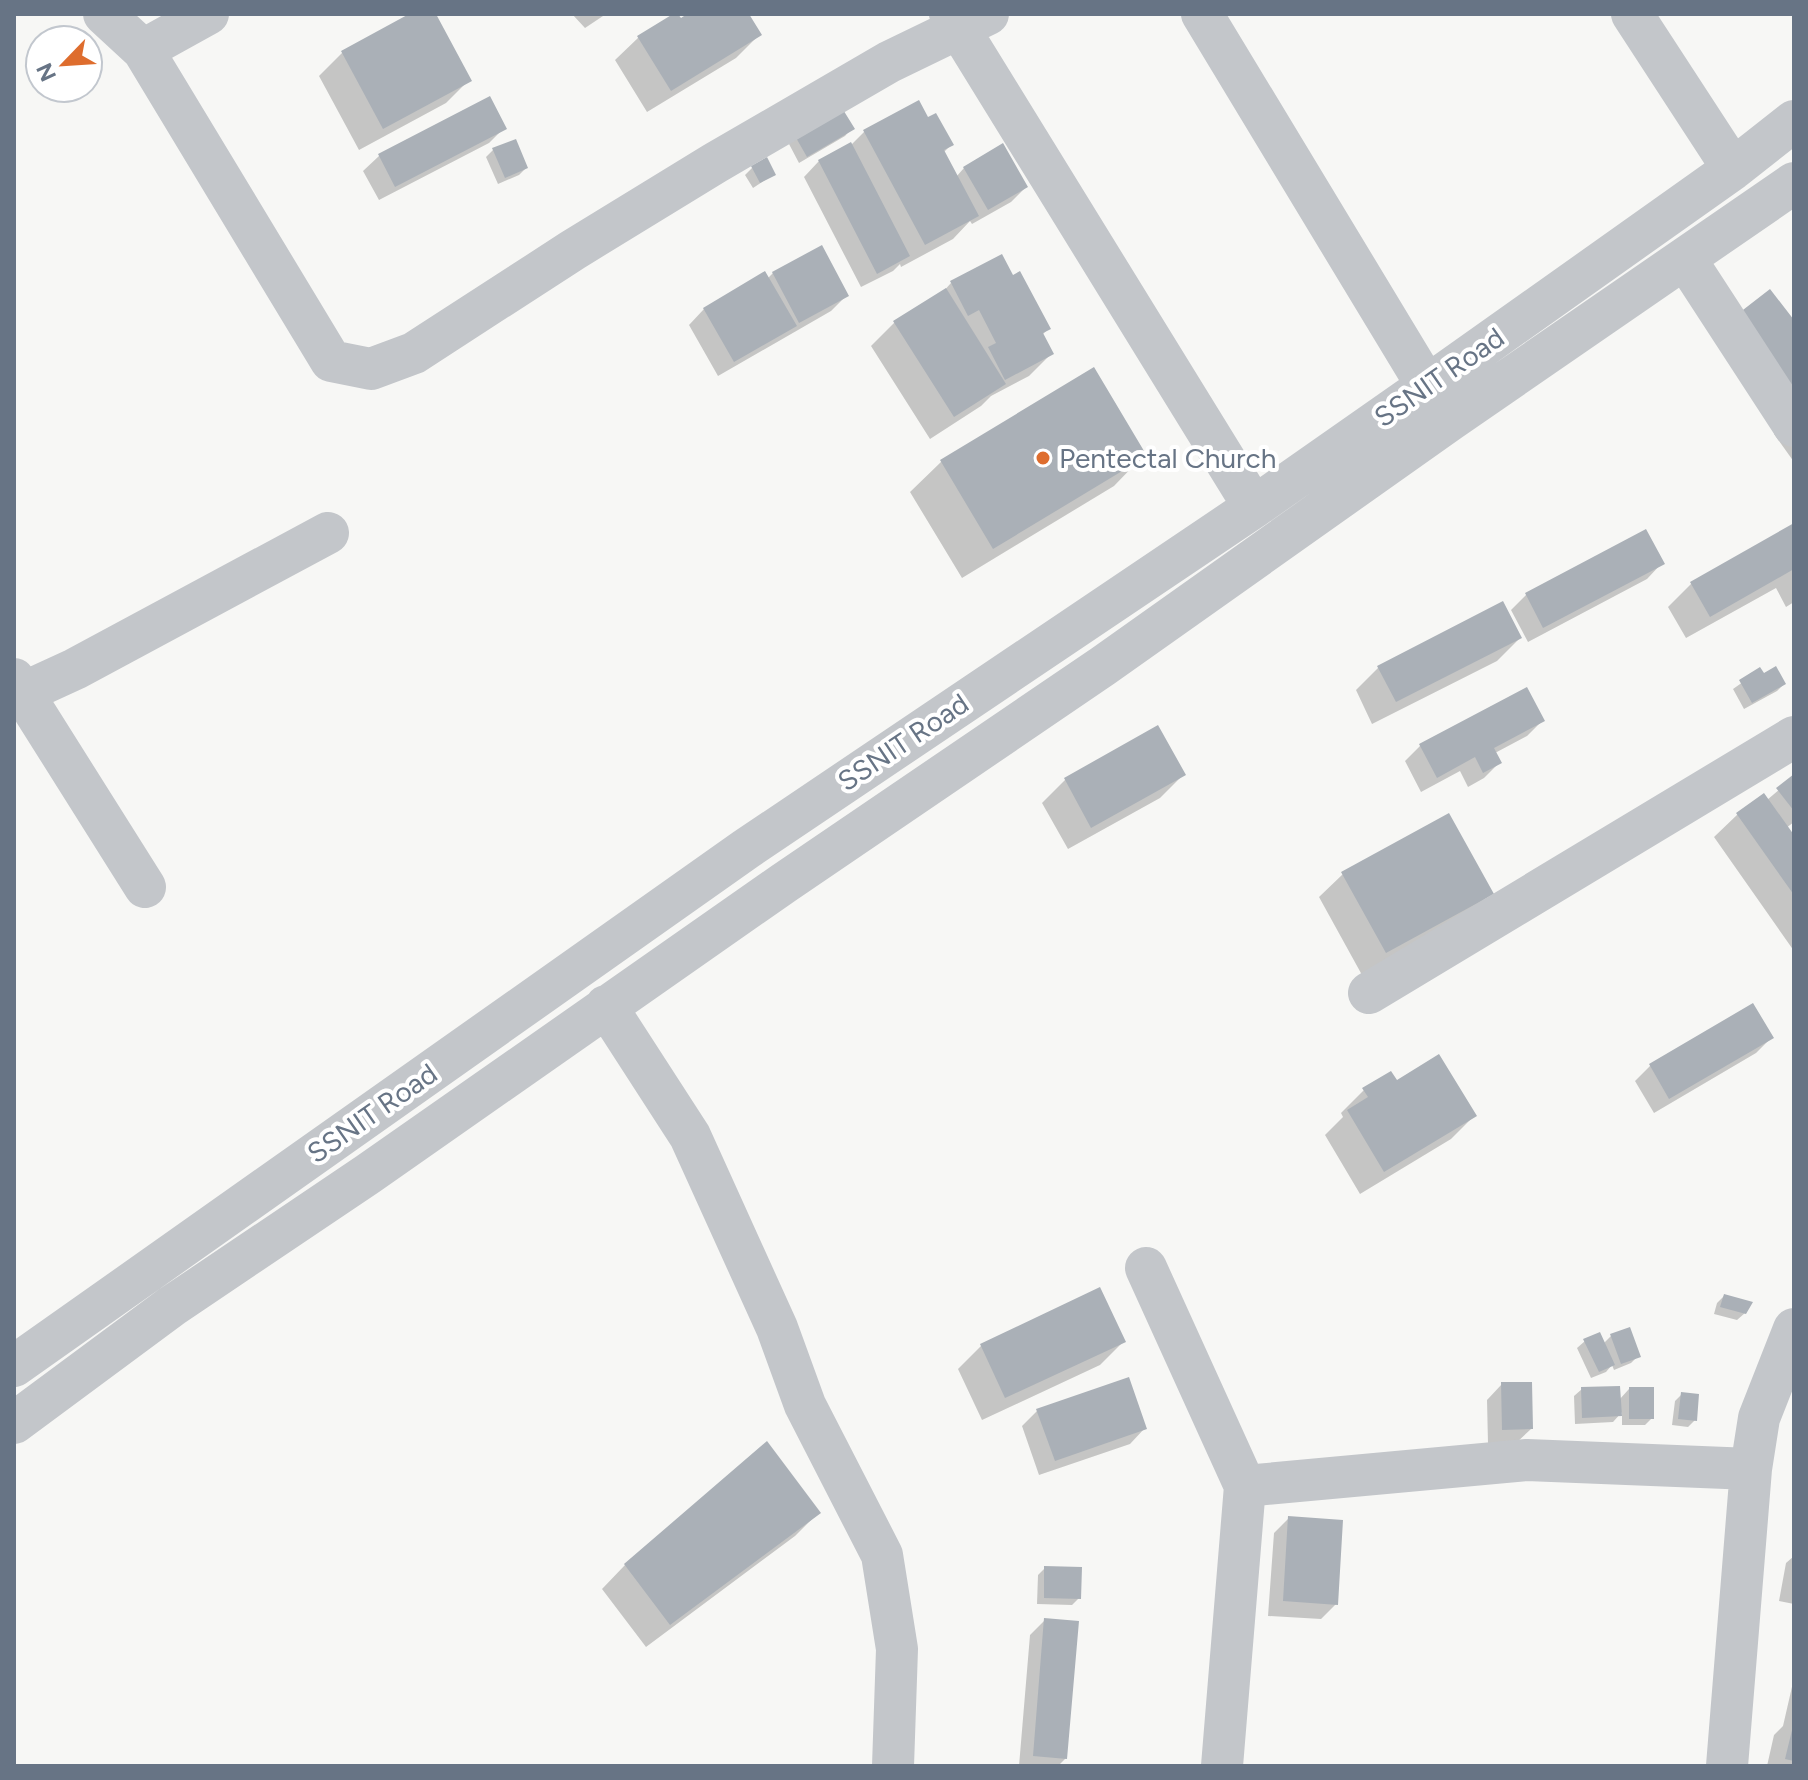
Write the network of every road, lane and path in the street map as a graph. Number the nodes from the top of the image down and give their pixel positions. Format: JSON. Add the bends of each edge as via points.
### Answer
{"nodes":[{"id":1,"x":104,"y":14,"type":"edge"},
{"id":2,"x":208,"y":14,"type":"edge"},
{"id":3,"x":1202,"y":14,"type":"edge"},
{"id":4,"x":1632,"y":14,"type":"edge"},
{"id":5,"x":965,"y":19,"type":"edge"},
{"id":6,"x":143,"y":50,"type":"junction"},
{"id":7,"x":1794,"y":121,"type":"edge"},
{"id":8,"x":1733,"y":169,"type":"junction"},
{"id":9,"x":1794,"y":183,"type":"edge"},
{"id":10,"x":1686,"y":260,"type":"junction"},
{"id":11,"x":1427,"y":386,"type":"junction"},
{"id":12,"x":1794,"y":426,"type":"edge"},
{"id":13,"x":1254,"y":507,"type":"junction"},
{"id":14,"x":328,"y":533,"type":"dead end"},
{"id":15,"x":16,"y":690,"type":"edge"},
{"id":16,"x":1794,"y":737,"type":"edge"},
{"id":17,"x":145,"y":887,"type":"dead end"},
{"id":18,"x":1369,"y":993,"type":"dead end"},
{"id":19,"x":606,"y":1006,"type":"junction"},
{"id":20,"x":1146,"y":1268,"type":"dead end"},
{"id":21,"x":1794,"y":1329,"type":"edge"},
{"id":22,"x":14,"y":1366,"type":"edge"},
{"id":23,"x":14,"y":1423,"type":"edge"},
{"id":24,"x":1751,"y":1469,"type":"junction"},
{"id":25,"x":1245,"y":1486,"type":"junction"},
{"id":26,"x":893,"y":1766,"type":"edge"},
{"id":27,"x":1222,"y":1766,"type":"edge"},
{"id":28,"x":1727,"y":1766,"type":"edge"}],
"edges":[{"from":1,"to":6,"type":"street"},
{"from":2,"to":6,"type":"street"},
{"from":3,"to":11,"type":"street"},
{"from":4,"to":8,"type":"street"},
{"from":5,"to":6,"type":"street","via":[[715,163],[414,353],[371,369],[331,361]]},
{"from":5,"to":13,"type":"street"},
{"from":7,"to":8,"type":"street","name":"SSNIT Road"},
{"from":8,"to":11,"type":"street","name":"SSNIT Road"},
{"from":9,"to":10,"type":"street","name":"SSNIT Road"},
{"from":10,"to":12,"type":"street"},
{"from":10,"to":19,"type":"street","name":"SSNIT Road"},
{"from":11,"to":13,"type":"street","name":"SSNIT Road"},
{"from":13,"to":22,"type":"street","name":"SSNIT Road","via":[[759,840]]},
{"from":14,"to":15,"type":"street","via":[[75,669]]},
{"from":15,"to":17,"type":"street"},
{"from":16,"to":18,"type":"street"},
{"from":19,"to":23,"type":"street","name":"SSNIT Road","via":[[172,1306]]},
{"from":19,"to":26,"type":"street","via":[[690,1136],[777,1328],[805,1405],[882,1555],[897,1649]]},
{"from":20,"to":25,"type":"street"},
{"from":21,"to":24,"type":"street","via":[[1759,1418]]},
{"from":24,"to":25,"type":"street","via":[[1527,1460]]},
{"from":24,"to":28,"type":"street"},
{"from":25,"to":27,"type":"street"}]}
